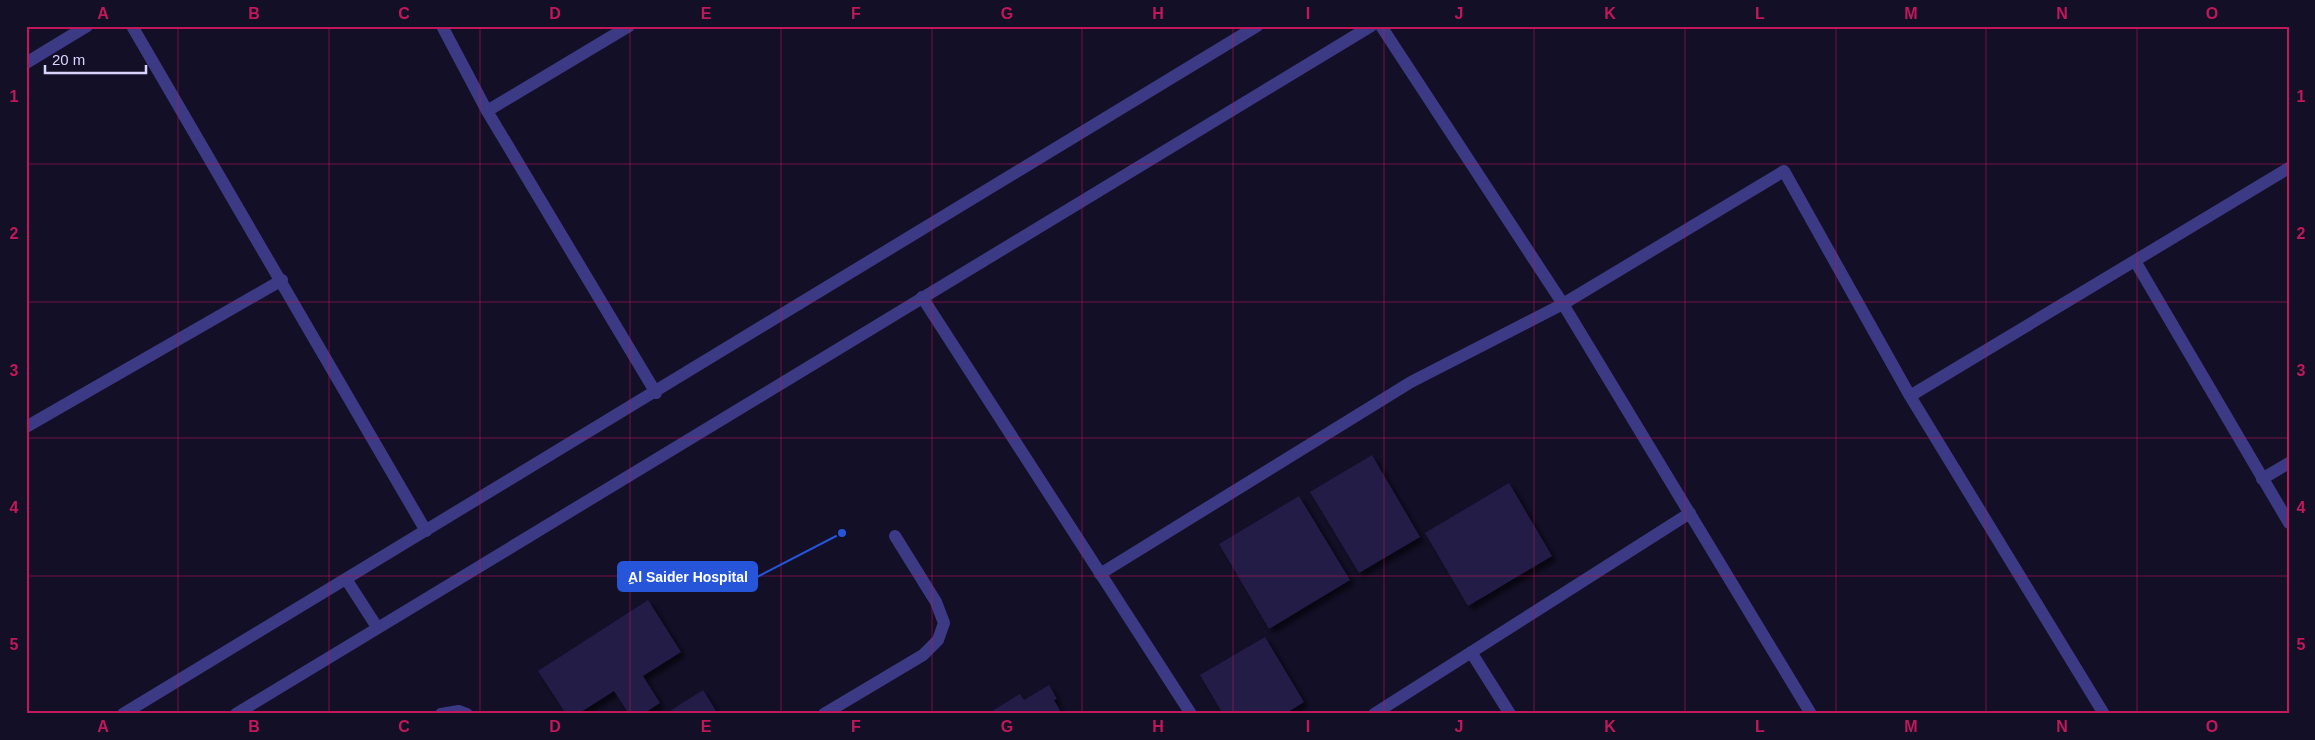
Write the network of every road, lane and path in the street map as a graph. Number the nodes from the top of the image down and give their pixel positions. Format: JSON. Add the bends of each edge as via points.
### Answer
{"nodes":[{"id":1,"x":87,"y":26,"type":"edge"},
{"id":2,"x":132,"y":26,"type":"edge"},
{"id":3,"x":442,"y":26,"type":"edge"},
{"id":4,"x":629,"y":26,"type":"edge"},
{"id":5,"x":1371,"y":26,"type":"edge"},
{"id":6,"x":1381,"y":26,"type":"edge"},
{"id":7,"x":1251,"y":28,"type":"edge"},
{"id":8,"x":26,"y":63,"type":"edge"},
{"id":9,"x":487,"y":111,"type":"junction"},
{"id":10,"x":2289,"y":168,"type":"edge"},
{"id":11,"x":2135,"y":261,"type":"junction"},
{"id":12,"x":282,"y":280,"type":"junction"},
{"id":13,"x":922,"y":297,"type":"junction"},
{"id":14,"x":1563,"y":304,"type":"junction"},
{"id":15,"x":656,"y":393,"type":"junction"},
{"id":16,"x":1910,"y":396,"type":"junction"},
{"id":17,"x":26,"y":427,"type":"edge"},
{"id":18,"x":2289,"y":463,"type":"edge"},
{"id":19,"x":2262,"y":479,"type":"junction"},
{"id":20,"x":1690,"y":513,"type":"junction"},
{"id":21,"x":2289,"y":524,"type":"edge"},
{"id":22,"x":426,"y":531,"type":"junction"},
{"id":23,"x":895,"y":536,"type":"dead end"},
{"id":24,"x":1100,"y":574,"type":"junction"},
{"id":25,"x":346,"y":579,"type":"junction"},
{"id":26,"x":377,"y":627,"type":"junction"},
{"id":27,"x":1471,"y":652,"type":"junction"},
{"id":28,"x":123,"y":714,"type":"edge"},
{"id":29,"x":236,"y":714,"type":"edge"},
{"id":30,"x":441,"y":714,"type":"edge"},
{"id":31,"x":467,"y":714,"type":"edge"},
{"id":32,"x":824,"y":714,"type":"edge"},
{"id":33,"x":1191,"y":714,"type":"edge"},
{"id":34,"x":1374,"y":714,"type":"edge"},
{"id":35,"x":1510,"y":714,"type":"edge"},
{"id":36,"x":1811,"y":714,"type":"edge"},
{"id":37,"x":2104,"y":714,"type":"edge"}],
"edges":[{"from":1,"to":8,"type":"street"},
{"from":2,"to":12,"type":"street"},
{"from":3,"to":9,"type":"street"},
{"from":4,"to":9,"type":"street"},
{"from":5,"to":13,"type":"street"},
{"from":6,"to":14,"type":"street"},
{"from":7,"to":15,"type":"street"},
{"from":9,"to":15,"type":"street"},
{"from":10,"to":11,"type":"street"},
{"from":11,"to":16,"type":"street"},
{"from":11,"to":19,"type":"street"},
{"from":12,"to":17,"type":"street"},
{"from":12,"to":22,"type":"street"},
{"from":13,"to":24,"type":"street"},
{"from":13,"to":26,"type":"street"},
{"from":14,"to":16,"type":"street","via":[[1784,171]]},
{"from":14,"to":20,"type":"street"},
{"from":14,"to":24,"type":"street","via":[[1411,382]]},
{"from":15,"to":22,"type":"street"},
{"from":16,"to":37,"type":"street"},
{"from":18,"to":19,"type":"street"},
{"from":19,"to":21,"type":"street"},
{"from":20,"to":27,"type":"street"},
{"from":20,"to":36,"type":"street"},
{"from":22,"to":25,"type":"street"},
{"from":23,"to":32,"type":"street","via":[[936,602],[944,624],[938,640],[923,655]]},
{"from":24,"to":33,"type":"street"},
{"from":25,"to":26,"type":"street"},
{"from":25,"to":28,"type":"street"},
{"from":26,"to":29,"type":"street"},
{"from":27,"to":34,"type":"street"},
{"from":27,"to":35,"type":"street"},
{"from":30,"to":31,"type":"street","via":[[459,711]]}]}
